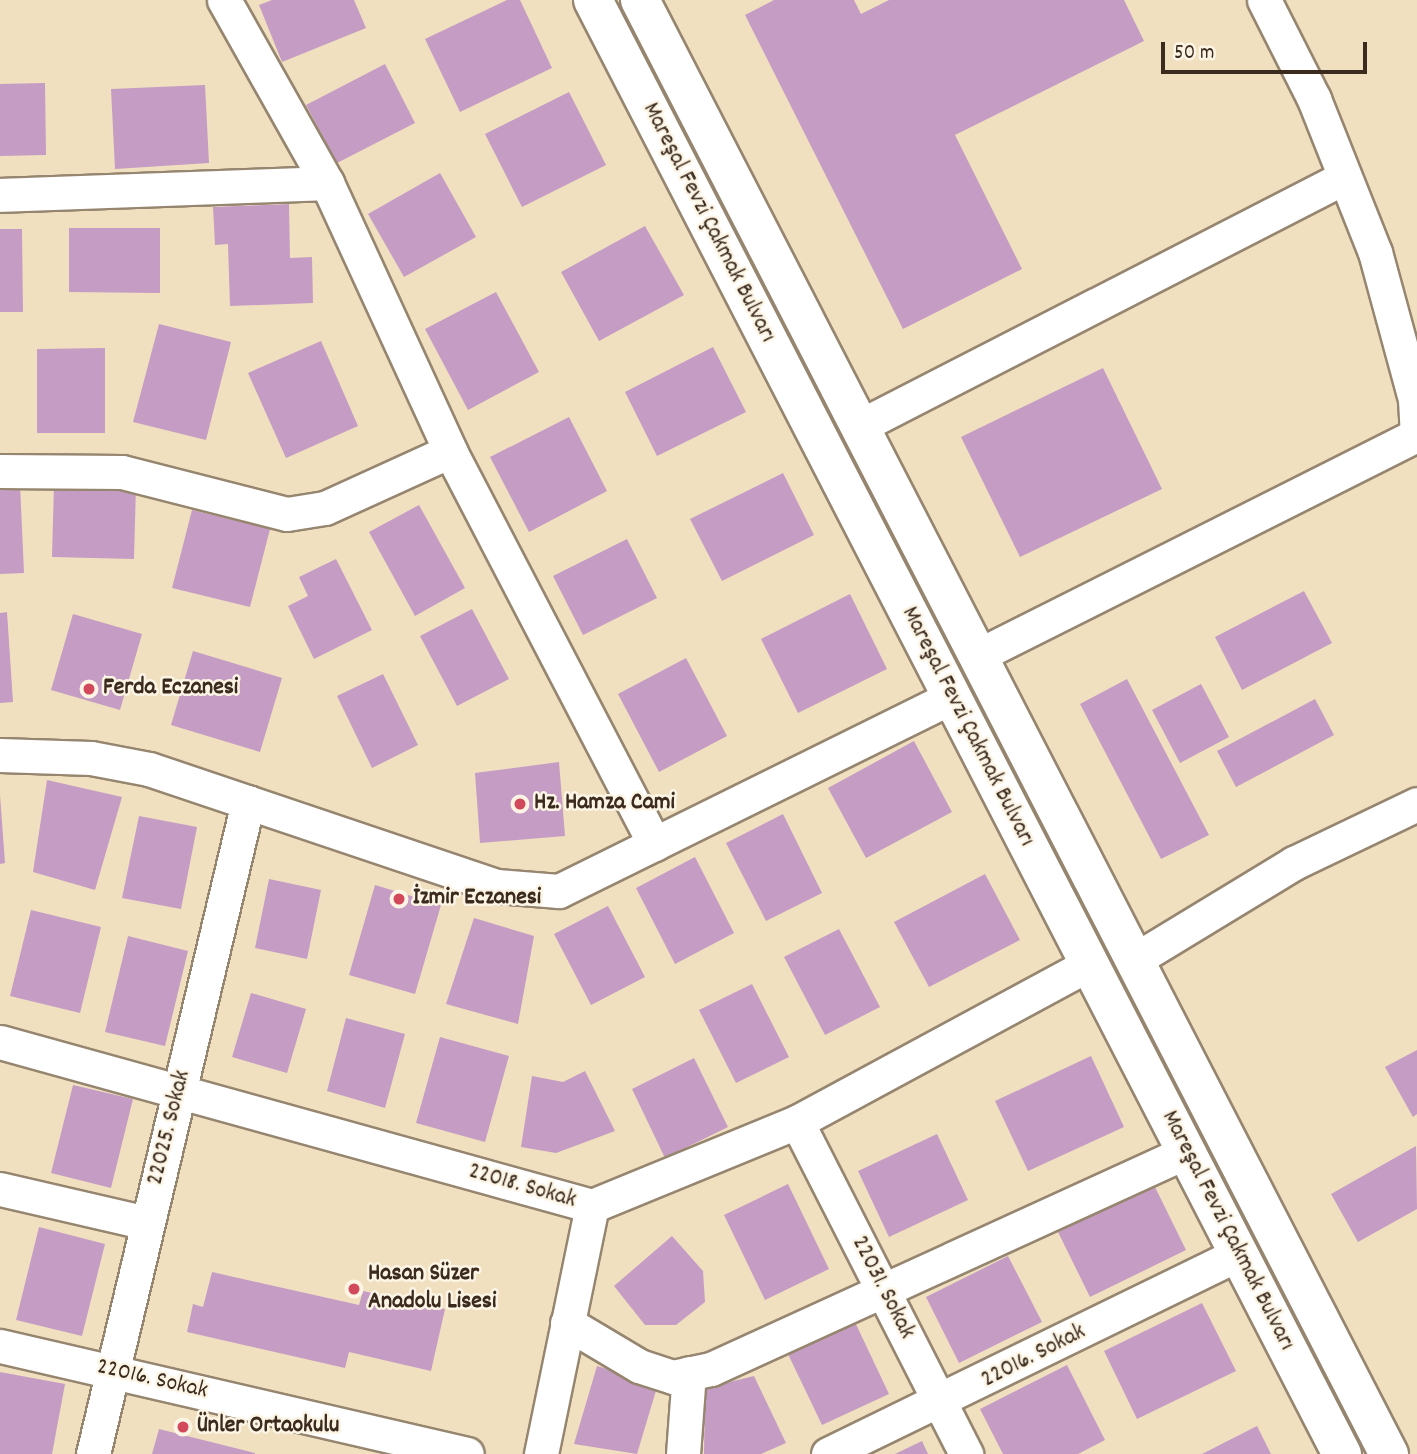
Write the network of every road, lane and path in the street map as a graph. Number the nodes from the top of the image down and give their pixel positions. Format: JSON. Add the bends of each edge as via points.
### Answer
{"nodes":[{"id":1,"x":224,"y":0,"type":"edge"},
{"id":2,"x":593,"y":0,"type":"edge"},
{"id":3,"x":639,"y":0,"type":"edge"},
{"id":4,"x":1264,"y":0,"type":"edge"},
{"id":5,"x":1345,"y":177,"type":"junction"},
{"id":6,"x":327,"y":183,"type":"junction"},
{"id":7,"x":0,"y":195,"type":"edge"},
{"id":8,"x":858,"y":427,"type":"junction"},
{"id":9,"x":1417,"y":435,"type":"edge"},
{"id":10,"x":450,"y":451,"type":"junction"},
{"id":11,"x":0,"y":471,"type":"edge"},
{"id":12,"x":977,"y":656,"type":"junction"},
{"id":13,"x":952,"y":697,"type":"junction"},
{"id":14,"x":0,"y":755,"type":"edge"},
{"id":15,"x":248,"y":802,"type":"junction"},
{"id":16,"x":1417,"y":804,"type":"edge"},
{"id":17,"x":655,"y":844,"type":"junction"},
{"id":18,"x":1136,"y":960,"type":"junction"},
{"id":19,"x":1089,"y":964,"type":"junction"},
{"id":20,"x":0,"y":1042,"type":"edge"},
{"id":21,"x":180,"y":1090,"type":"junction"},
{"id":22,"x":797,"y":1122,"type":"junction"},
{"id":23,"x":1186,"y":1152,"type":"junction"},
{"id":24,"x":0,"y":1189,"type":"edge"},
{"id":25,"x":592,"y":1206,"type":"junction"},
{"id":26,"x":147,"y":1223,"type":"junction"},
{"id":27,"x":1238,"y":1254,"type":"junction"},
{"id":28,"x":885,"y":1293,"type":"junction"},
{"id":29,"x":568,"y":1323,"type":"junction"},
{"id":30,"x":0,"y":1346,"type":"edge"},
{"id":31,"x":113,"y":1371,"type":"junction"},
{"id":32,"x":689,"y":1373,"type":"junction"},
{"id":33,"x":942,"y":1403,"type":"junction"},
{"id":34,"x":93,"y":1454,"type":"edge"},
{"id":35,"x":467,"y":1454,"type":"edge"},
{"id":36,"x":541,"y":1454,"type":"edge"},
{"id":37,"x":683,"y":1454,"type":"edge"},
{"id":38,"x":828,"y":1454,"type":"edge"},
{"id":39,"x":966,"y":1454,"type":"edge"},
{"id":40,"x":1342,"y":1454,"type":"edge"},
{"id":41,"x":1389,"y":1454,"type":"edge"}],
"edges":[{"from":1,"to":6,"type":"street"},
{"from":2,"to":13,"type":"main road","name":"Mareşal Fevzi Çakmak Bulvarı"},
{"from":3,"to":8,"type":"main road"},
{"from":4,"to":5,"type":"street"},
{"from":5,"to":8,"type":"street"},
{"from":5,"to":9,"type":"street","via":[[1376,252],[1415,399]]},
{"from":6,"to":7,"type":"street"},
{"from":6,"to":10,"type":"street"},
{"from":8,"to":12,"type":"main road"},
{"from":9,"to":12,"type":"street"},
{"from":10,"to":11,"type":"street","via":[[325,508],[287,514],[122,472]]},
{"from":10,"to":17,"type":"street"},
{"from":12,"to":18,"type":"main road"},
{"from":13,"to":17,"type":"street"},
{"from":13,"to":19,"type":"main road","name":"Mareşal Fevzi Çakmak Bulvarı"},
{"from":14,"to":15,"type":"street","via":[[137,767]]},
{"from":15,"to":17,"type":"street","via":[[498,886],[559,891]]},
{"from":15,"to":21,"type":"street","name":"22025. Sokak"},
{"from":16,"to":18,"type":"street","via":[[1294,863]]},
{"from":18,"to":41,"type":"main road"},
{"from":19,"to":22,"type":"street","name":"22018. Sokak"},
{"from":19,"to":23,"type":"main road","name":"Mareşal Fevzi Çakmak Bulvarı"},
{"from":20,"to":21,"type":"street","name":"22018. Sokak"},
{"from":21,"to":25,"type":"street","name":"22018. Sokak"},
{"from":21,"to":26,"type":"street","name":"22025. Sokak"},
{"from":22,"to":25,"type":"street","name":"22018. Sokak"},
{"from":22,"to":28,"type":"street","name":"22031. Sokak"},
{"from":23,"to":27,"type":"main road","name":"Mareşal Fevzi Çakmak Bulvarı"},
{"from":23,"to":28,"type":"street"},
{"from":24,"to":26,"type":"street"},
{"from":25,"to":29,"type":"street"},
{"from":26,"to":31,"type":"street","name":"22025. Sokak"},
{"from":27,"to":33,"type":"street","name":"22016. Sokak"},
{"from":27,"to":40,"type":"main road","name":"Mareşal Fevzi Çakmak Bulvarı"},
{"from":28,"to":32,"type":"street"},
{"from":28,"to":33,"type":"street","name":"22031. Sokak"},
{"from":29,"to":32,"type":"street","via":[[639,1366],[673,1377]]},
{"from":29,"to":36,"type":"street"},
{"from":30,"to":31,"type":"street","name":"22016. Sokak"},
{"from":31,"to":34,"type":"street","name":"22025. Sokak"},
{"from":31,"to":35,"type":"street","name":"22016. Sokak"},
{"from":32,"to":37,"type":"street"},
{"from":33,"to":38,"type":"street","name":"22016. Sokak"},
{"from":33,"to":39,"type":"street","name":"22031. Sokak"}]}
